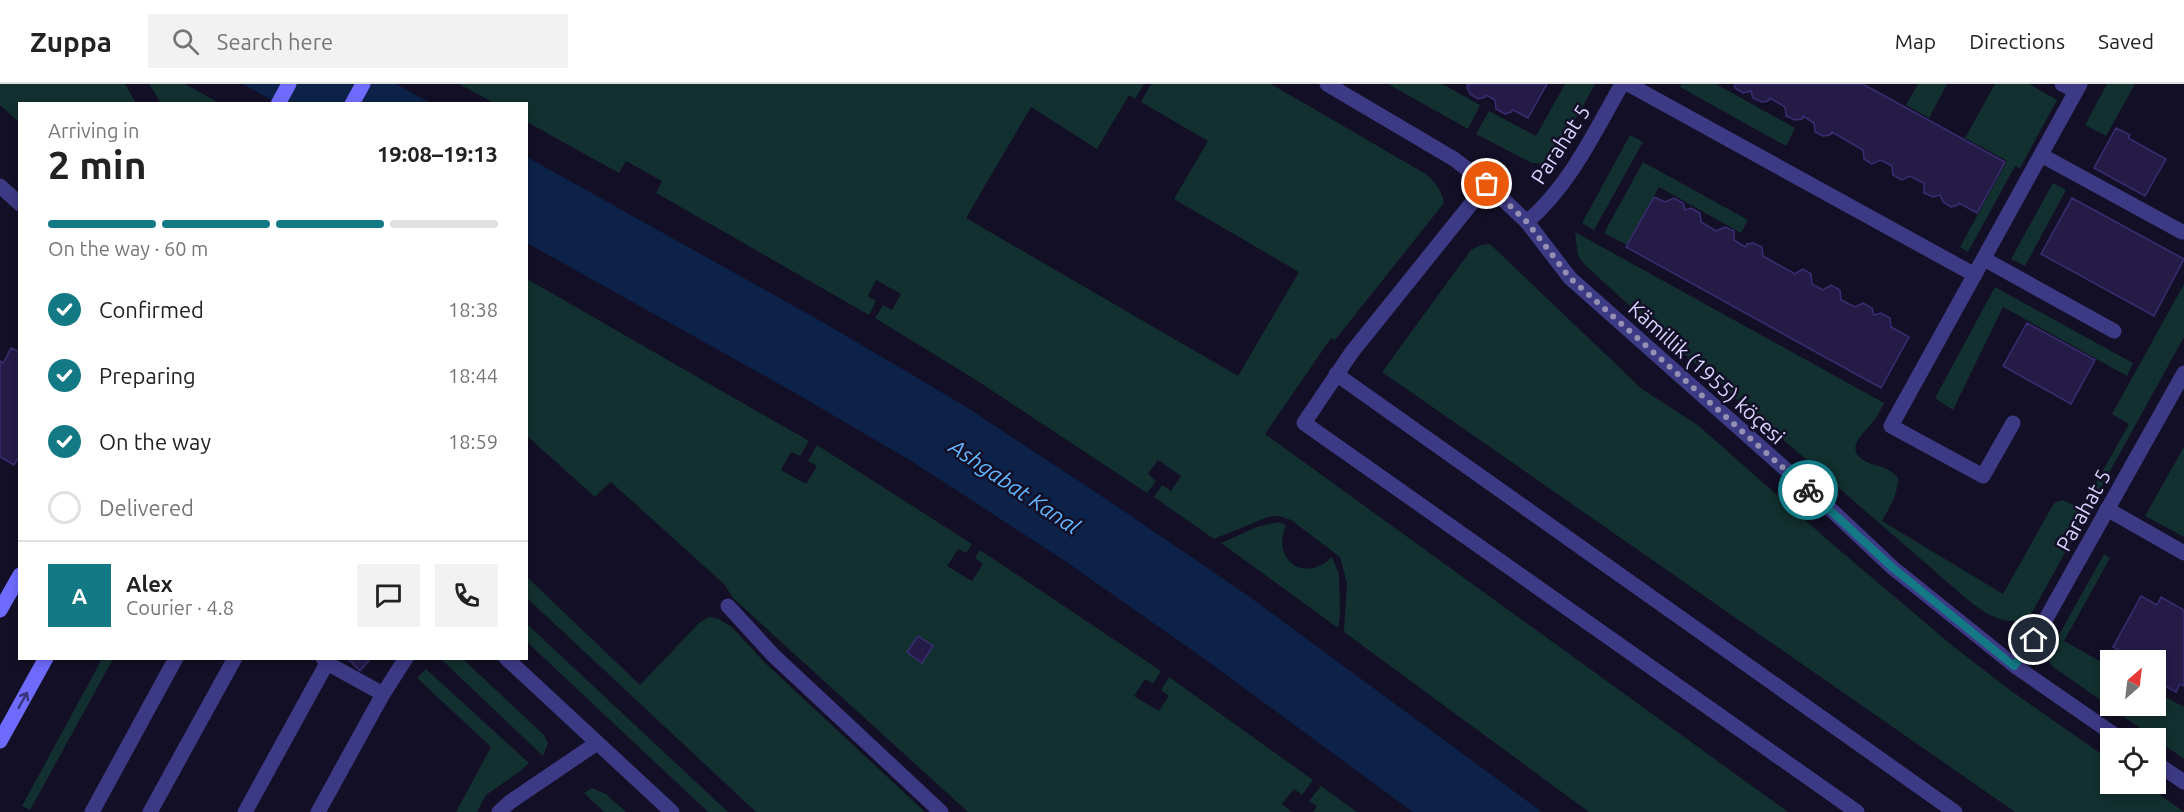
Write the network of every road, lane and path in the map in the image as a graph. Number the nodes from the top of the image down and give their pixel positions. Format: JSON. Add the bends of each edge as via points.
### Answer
{"nodes":[{"id":1,"x":289,"y":84,"type":"edge"},
{"id":2,"x":363,"y":84,"type":"edge"},
{"id":3,"x":1326,"y":84,"type":"edge"},
{"id":4,"x":1622,"y":84,"type":"edge"},
{"id":5,"x":1629,"y":84,"type":"edge"},
{"id":6,"x":2062,"y":84,"type":"edge"},
{"id":7,"x":2078,"y":88,"type":"edge"},
{"id":8,"x":279,"y":102,"type":"edge"},
{"id":9,"x":353,"y":102,"type":"edge"},
{"id":10,"x":2041,"y":155,"type":"junction"},
{"id":11,"x":1487,"y":184,"type":"junction"},
{"id":12,"x":0,"y":186,"type":"edge"},
{"id":13,"x":18,"y":202,"type":"edge"},
{"id":14,"x":1527,"y":222,"type":"junction"},
{"id":15,"x":2182,"y":232,"type":"dead end"},
{"id":16,"x":1984,"y":259,"type":"junction"},
{"id":17,"x":1974,"y":275,"type":"junction"},
{"id":18,"x":2114,"y":331,"type":"dead end"},
{"id":19,"x":2184,"y":373,"type":"edge"},
{"id":20,"x":1336,"y":374,"type":"junction"},
{"id":21,"x":2013,"y":423,"type":"dead end"},
{"id":22,"x":2107,"y":509,"type":"junction"},
{"id":23,"x":2184,"y":552,"type":"edge"},
{"id":24,"x":18,"y":578,"type":"edge"},
{"id":25,"x":728,"y":606,"type":"dead end"},
{"id":26,"x":0,"y":610,"type":"edge"},
{"id":27,"x":45,"y":660,"type":"edge"},
{"id":28,"x":175,"y":660,"type":"edge"},
{"id":29,"x":234,"y":660,"type":"edge"},
{"id":30,"x":405,"y":660,"type":"edge"},
{"id":31,"x":508,"y":660,"type":"edge"},
{"id":32,"x":325,"y":661,"type":"edge"},
{"id":33,"x":2014,"y":666,"type":"junction"},
{"id":34,"x":383,"y":694,"type":"junction"},
{"id":35,"x":2104,"y":728,"type":"edge"},
{"id":36,"x":0,"y":741,"type":"edge"},
{"id":37,"x":597,"y":743,"type":"junction"},
{"id":38,"x":2166,"y":770,"type":"edge"},
{"id":39,"x":2184,"y":782,"type":"edge"},
{"id":40,"x":92,"y":812,"type":"edge"},
{"id":41,"x":150,"y":812,"type":"edge"},
{"id":42,"x":245,"y":812,"type":"edge"},
{"id":43,"x":318,"y":812,"type":"edge"},
{"id":44,"x":499,"y":812,"type":"edge"},
{"id":45,"x":672,"y":812,"type":"edge"},
{"id":46,"x":941,"y":812,"type":"edge"},
{"id":47,"x":1857,"y":812,"type":"edge"},
{"id":48,"x":1955,"y":812,"type":"edge"}],
"edges":[{"from":1,"to":8,"type":"main road"},
{"from":2,"to":9,"type":"main road"},
{"from":3,"to":11,"type":"street","name":"Kämillik (1955) köçesi","via":[[1454,159]]},
{"from":4,"to":14,"type":"street","name":"Parahat 5","via":[[1565,181]]},
{"from":5,"to":17,"type":"street"},
{"from":6,"to":7,"type":"street"},
{"from":7,"to":10,"type":"street"},
{"from":10,"to":15,"type":"street"},
{"from":10,"to":16,"type":"street"},
{"from":11,"to":14,"type":"street","name":"Kämillik (1955) köçesi"},
{"from":11,"to":20,"type":"street"},
{"from":12,"to":13,"type":"street"},
{"from":14,"to":33,"type":"street","name":"Kämillik (1955) köçesi","via":[[1570,278],[1893,568]]},
{"from":16,"to":17,"type":"street"},
{"from":16,"to":18,"type":"street"},
{"from":17,"to":21,"type":"street","via":[[1891,426],[1983,476]]},
{"from":19,"to":22,"type":"street","name":"Parahat 5"},
{"from":20,"to":47,"type":"street","via":[[1304,423]]},
{"from":20,"to":48,"type":"street"},
{"from":22,"to":23,"type":"street"},
{"from":22,"to":33,"type":"street","name":"Parahat 5","via":[[2034,640]]},
{"from":24,"to":26,"type":"main road"},
{"from":25,"to":46,"type":"street","via":[[773,655]]},
{"from":36,"to":27,"type":"main road","one_way":true},
{"from":28,"to":40,"type":"street"},
{"from":29,"to":41,"type":"street"},
{"from":30,"to":34,"type":"street"},
{"from":31,"to":37,"type":"street"},
{"from":32,"to":34,"type":"street"},
{"from":32,"to":42,"type":"street"},
{"from":33,"to":35,"type":"street","name":"Kämillik (1955) köçesi"},
{"from":34,"to":43,"type":"street"},
{"from":37,"to":44,"type":"street"},
{"from":37,"to":45,"type":"street"},
{"from":38,"to":39,"type":"street"}]}
